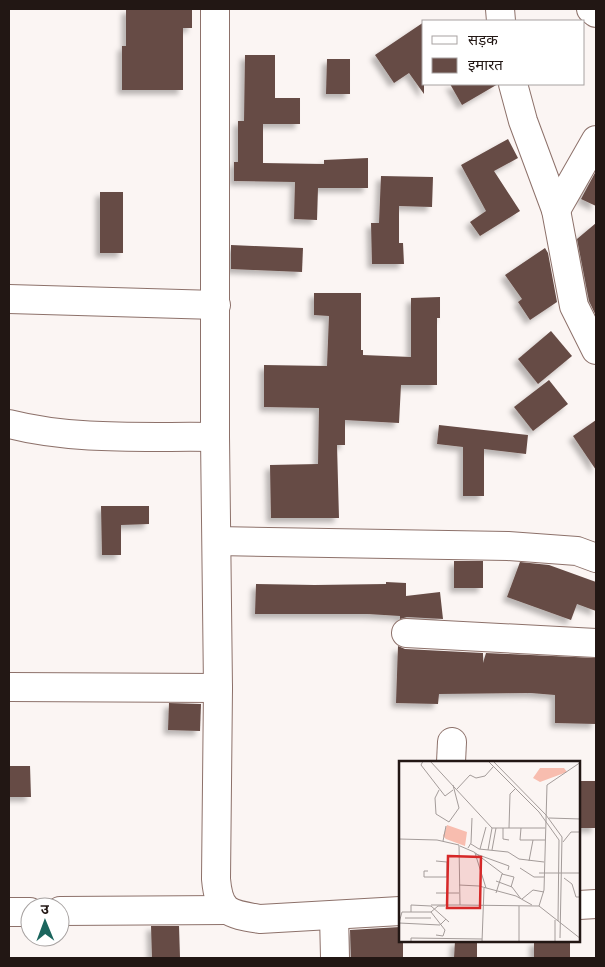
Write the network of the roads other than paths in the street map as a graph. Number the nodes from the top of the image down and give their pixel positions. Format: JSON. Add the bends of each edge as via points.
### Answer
{"nodes":[{"id":1,"x":215,"y":9,"type":"edge"},
{"id":2,"x":591,"y":9,"type":"edge"},
{"id":3,"x":596,"y":14,"type":"edge"},
{"id":4,"x":513,"y":85,"type":"edge"},
{"id":5,"x":596,"y":140,"type":"edge"},
{"id":6,"x":556,"y":210,"type":"junction"},
{"id":7,"x":9,"y":299,"type":"edge"},
{"id":8,"x":216,"y":306,"type":"junction"},
{"id":9,"x":596,"y":350,"type":"edge"},
{"id":10,"x":9,"y":424,"type":"edge"},
{"id":11,"x":215,"y":437,"type":"junction"},
{"id":12,"x":217,"y":540,"type":"junction"},
{"id":13,"x":596,"y":558,"type":"edge"},
{"id":14,"x":406,"y":633,"type":"dead end"},
{"id":15,"x":596,"y":643,"type":"edge"},
{"id":16,"x":9,"y":687,"type":"edge"},
{"id":17,"x":218,"y":688,"type":"junction"},
{"id":18,"x":596,"y":904,"type":"edge"},
{"id":19,"x":580,"y":905,"type":"edge"},
{"id":20,"x":226,"y":910,"type":"junction"},
{"id":21,"x":399,"y":910,"type":"edge"},
{"id":22,"x":70,"y":911,"type":"edge"},
{"id":23,"x":334,"y":914,"type":"junction"},
{"id":24,"x":335,"y":958,"type":"edge"}],
"edges":[{"from":1,"to":8,"type":"street"},
{"from":2,"to":3,"type":"street"},
{"from":4,"to":6,"type":"street"},
{"from":5,"to":6,"type":"street"},
{"from":6,"to":9,"type":"street","via":[[574,306]]},
{"from":7,"to":8,"type":"street"},
{"from":8,"to":11,"type":"street"},
{"from":10,"to":11,"type":"street","via":[[35,431],[75,435]]},
{"from":11,"to":12,"type":"street"},
{"from":12,"to":13,"type":"street","via":[[526,547],[576,551]]},
{"from":12,"to":17,"type":"street"},
{"from":14,"to":15,"type":"street"},
{"from":16,"to":17,"type":"street"},
{"from":17,"to":20,"type":"street","via":[[216,879],[218,897]]},
{"from":18,"to":19,"type":"street"},
{"from":20,"to":22,"type":"street"},
{"from":20,"to":23,"type":"street","via":[[260,919]]},
{"from":21,"to":23,"type":"street"},
{"from":23,"to":24,"type":"street"}]}
